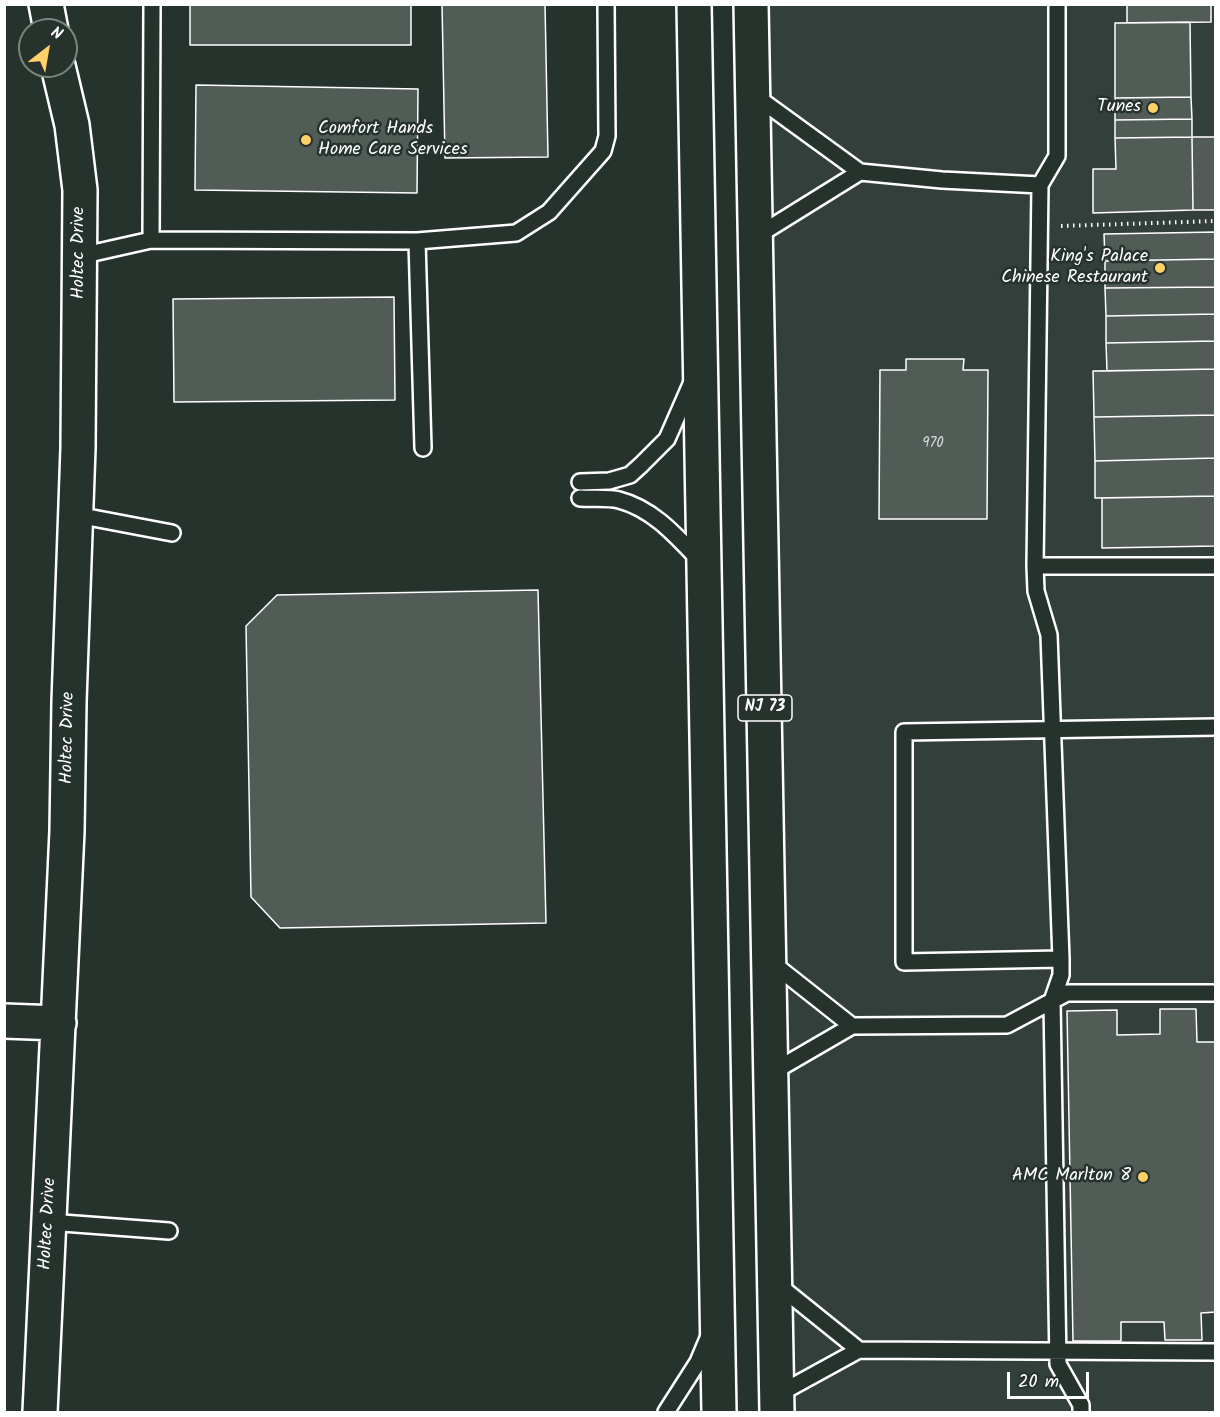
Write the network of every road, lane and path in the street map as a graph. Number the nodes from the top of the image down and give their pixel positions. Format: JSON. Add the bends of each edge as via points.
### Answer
{"nodes":[{"id":1,"x":152,"y":4,"type":"edge"},
{"id":2,"x":606,"y":4,"type":"edge"},
{"id":3,"x":694,"y":4,"type":"edge"},
{"id":4,"x":752,"y":4,"type":"edge"},
{"id":5,"x":1057,"y":4,"type":"edge"},
{"id":6,"x":61,"y":78,"type":"edge"},
{"id":7,"x":754,"y":95,"type":"junction"},
{"id":8,"x":860,"y":172,"type":"junction"},
{"id":9,"x":1040,"y":185,"type":"junction"},
{"id":10,"x":1215,"y":221,"type":"edge"},
{"id":11,"x":1039,"y":226,"type":"junction"},
{"id":12,"x":757,"y":236,"type":"junction"},
{"id":13,"x":151,"y":240,"type":"junction"},
{"id":14,"x":417,"y":241,"type":"junction"},
{"id":15,"x":80,"y":256,"type":"junction"},
{"id":16,"x":700,"y":359,"type":"junction"},
{"id":17,"x":423,"y":448,"type":"dead end"},
{"id":18,"x":580,"y":482,"type":"dead end"},
{"id":19,"x":580,"y":498,"type":"dead end"},
{"id":20,"x":77,"y":515,"type":"junction"},
{"id":21,"x":172,"y":533,"type":"dead end"},
{"id":22,"x":704,"y":565,"type":"junction"},
{"id":23,"x":1035,"y":566,"type":"junction"},
{"id":24,"x":1215,"y":566,"type":"edge"},
{"id":25,"x":1215,"y":727,"type":"edge"},
{"id":26,"x":1052,"y":730,"type":"junction"},
{"id":27,"x":1061,"y":959,"type":"junction"},
{"id":28,"x":769,"y":961,"type":"junction"},
{"id":29,"x":1215,"y":993,"type":"edge"},
{"id":30,"x":1052,"y":1001,"type":"junction"},
{"id":31,"x":4,"y":1021,"type":"edge"},
{"id":32,"x":59,"y":1023,"type":"junction"},
{"id":33,"x":852,"y":1026,"type":"junction"},
{"id":34,"x":771,"y":1073,"type":"junction"},
{"id":35,"x":49,"y":1222,"type":"junction"},
{"id":36,"x":169,"y":1231,"type":"dead end"},
{"id":37,"x":775,"y":1282,"type":"junction"},
{"id":38,"x":717,"y":1316,"type":"junction"},
{"id":39,"x":859,"y":1350,"type":"junction"},
{"id":40,"x":1058,"y":1351,"type":"junction"},
{"id":41,"x":1215,"y":1352,"type":"edge"},
{"id":42,"x":777,"y":1404,"type":"edge"},
{"id":43,"x":40,"y":1413,"type":"edge"},
{"id":44,"x":666,"y":1413,"type":"edge"},
{"id":45,"x":719,"y":1413,"type":"edge"},
{"id":46,"x":1081,"y":1413,"type":"edge"}],
"edges":[{"from":1,"to":13,"type":"lane"},
{"from":2,"to":14,"type":"lane","via":[[607,136],[603,151],[549,212],[516,233]]},
{"from":3,"to":16,"type":"main road"},
{"from":4,"to":7,"type":"main road","number":"NJ 73"},
{"from":5,"to":9,"type":"lane","via":[[1057,156]]},
{"from":6,"to":15,"type":"main road","name":"Holtec Drive","via":[[72,125],[80,190]]},
{"from":7,"to":8,"type":"lane"},
{"from":7,"to":12,"type":"main road","number":"NJ 73"},
{"from":8,"to":9,"type":"lane"},
{"from":8,"to":12,"type":"lane"},
{"from":9,"to":11,"type":"lane"},
{"from":10,"to":11,"type":"path"},
{"from":11,"to":23,"type":"lane"},
{"from":12,"to":28,"type":"main road","number":"NJ 73"},
{"from":13,"to":14,"type":"lane"},
{"from":13,"to":15,"type":"lane"},
{"from":14,"to":17,"type":"lane"},
{"from":15,"to":20,"type":"main road","name":"Holtec Drive"},
{"from":16,"to":18,"type":"lane","via":[[667,439],[656,451],[630,475],[609,481]]},
{"from":16,"to":22,"type":"main road"},
{"from":19,"to":22,"type":"lane","via":[[618,500],[650,514]]},
{"from":20,"to":21,"type":"lane"},
{"from":20,"to":32,"type":"main road","name":"Holtec Drive"},
{"from":22,"to":38,"type":"main road"},
{"from":23,"to":24,"type":"lane"},
{"from":23,"to":26,"type":"lane","via":[[1036,591],[1049,635]]},
{"from":25,"to":26,"type":"lane"},
{"from":26,"to":27,"type":"lane"},
{"from":26,"to":27,"type":"lane","via":[[904,732],[904,962]]},
{"from":27,"to":30,"type":"lane","via":[[1062,975]]},
{"from":28,"to":33,"type":"lane"},
{"from":28,"to":34,"type":"main road","number":"NJ 73"},
{"from":29,"to":30,"type":"lane","via":[[1067,993]]},
{"from":30,"to":33,"type":"lane","via":[[1007,1025]]},
{"from":30,"to":40,"type":"lane"},
{"from":31,"to":32,"type":"main road"},
{"from":32,"to":35,"type":"main road","name":"Holtec Drive"},
{"from":33,"to":34,"type":"lane"},
{"from":34,"to":37,"type":"main road","number":"NJ 73"},
{"from":35,"to":36,"type":"lane"},
{"from":35,"to":43,"type":"main road","name":"Holtec Drive"},
{"from":37,"to":39,"type":"lane"},
{"from":37,"to":42,"type":"main road","number":"NJ 73"},
{"from":38,"to":44,"type":"lane","via":[[698,1362]]},
{"from":38,"to":45,"type":"main road"},
{"from":39,"to":40,"type":"lane"},
{"from":39,"to":42,"type":"lane"},
{"from":40,"to":41,"type":"lane"},
{"from":40,"to":46,"type":"lane","via":[[1058,1364],[1081,1405]]}]}
